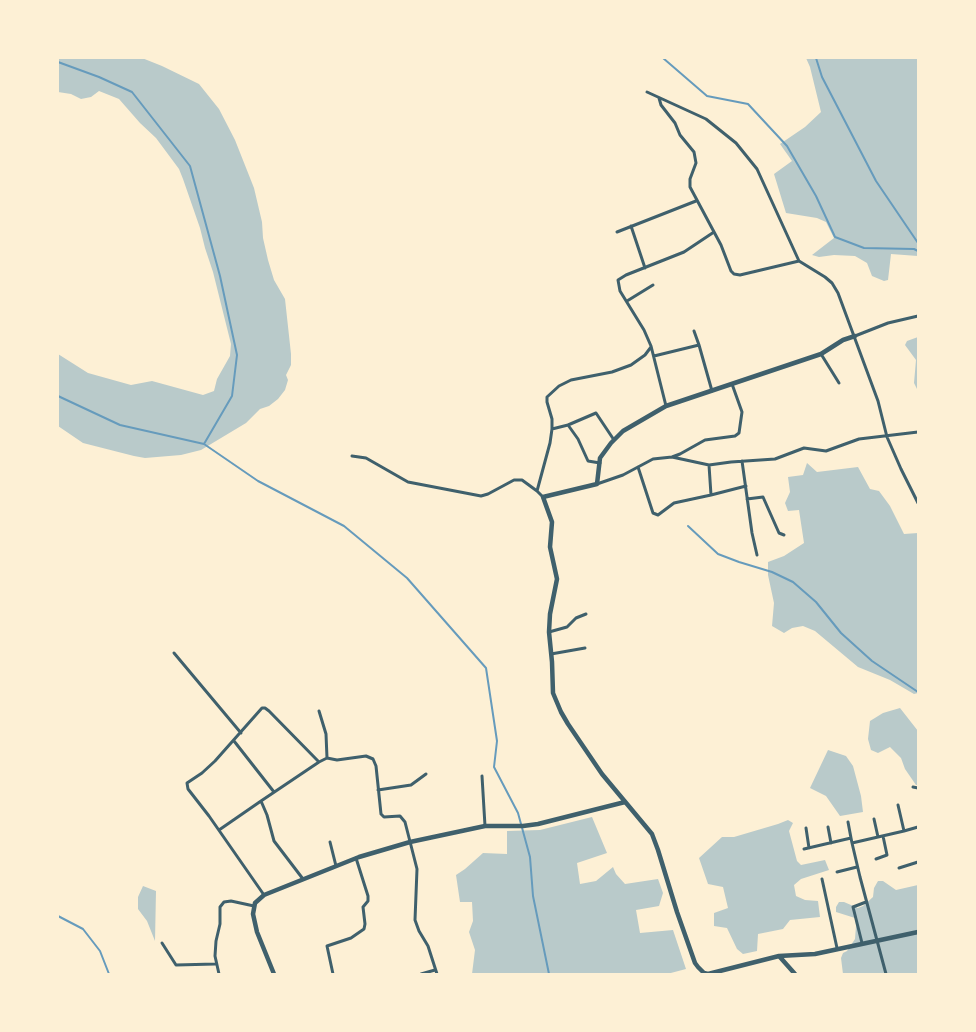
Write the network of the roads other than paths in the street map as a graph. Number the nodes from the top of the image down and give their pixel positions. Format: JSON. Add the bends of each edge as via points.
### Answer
{"nodes":[{"id":1,"x":647,"y":92,"type":"dead end"},
{"id":2,"x":659,"y":98,"type":"junction"},
{"id":3,"x":696,"y":202,"type":"junction"},
{"id":4,"x":631,"y":226,"type":"junction"},
{"id":5,"x":617,"y":232,"type":"dead end"},
{"id":6,"x":714,"y":232,"type":"junction"},
{"id":7,"x":799,"y":261,"type":"junction"},
{"id":8,"x":646,"y":268,"type":"junction"},
{"id":9,"x":653,"y":285,"type":"dead end"},
{"id":10,"x":627,"y":301,"type":"junction"},
{"id":11,"x":918,"y":316,"type":"edge"},
{"id":12,"x":694,"y":331,"type":"dead end"},
{"id":13,"x":855,"y":336,"type":"junction"},
{"id":14,"x":699,"y":345,"type":"junction"},
{"id":15,"x":651,"y":346,"type":"junction"},
{"id":16,"x":820,"y":354,"type":"junction"},
{"id":17,"x":654,"y":356,"type":"junction"},
{"id":18,"x":839,"y":383,"type":"dead end"},
{"id":19,"x":732,"y":384,"type":"junction"},
{"id":20,"x":712,"y":391,"type":"junction"},
{"id":21,"x":666,"y":406,"type":"junction"},
{"id":22,"x":568,"y":425,"type":"junction"},
{"id":23,"x":552,"y":429,"type":"junction"},
{"id":24,"x":918,"y":432,"type":"edge"},
{"id":25,"x":887,"y":437,"type":"junction"},
{"id":26,"x":614,"y":440,"type":"junction"},
{"id":27,"x":352,"y":456,"type":"dead end"},
{"id":28,"x":672,"y":457,"type":"junction"},
{"id":29,"x":742,"y":461,"type":"junction"},
{"id":30,"x":600,"y":463,"type":"junction"},
{"id":31,"x":709,"y":465,"type":"junction"},
{"id":32,"x":638,"y":467,"type":"junction"},
{"id":33,"x":597,"y":484,"type":"junction"},
{"id":34,"x":746,"y":486,"type":"junction"},
{"id":35,"x":537,"y":491,"type":"junction"},
{"id":36,"x":711,"y":495,"type":"junction"},
{"id":37,"x":543,"y":497,"type":"junction"},
{"id":38,"x":747,"y":499,"type":"junction"},
{"id":39,"x":918,"y":502,"type":"edge"},
{"id":40,"x":784,"y":535,"type":"dead end"},
{"id":41,"x":757,"y":555,"type":"dead end"},
{"id":42,"x":586,"y":614,"type":"dead end"},
{"id":43,"x":549,"y":632,"type":"junction"},
{"id":44,"x":585,"y":648,"type":"dead end"},
{"id":45,"x":174,"y":653,"type":"dead end"},
{"id":46,"x":551,"y":654,"type":"junction"},
{"id":47,"x":319,"y":711,"type":"dead end"},
{"id":48,"x":241,"y":733,"type":"junction"},
{"id":49,"x":234,"y":741,"type":"junction"},
{"id":50,"x":327,"y":758,"type":"junction"},
{"id":51,"x":319,"y":762,"type":"junction"},
{"id":52,"x":426,"y":774,"type":"dead end"},
{"id":53,"x":482,"y":776,"type":"dead end"},
{"id":54,"x":913,"y":787,"type":"dead end"},
{"id":55,"x":918,"y":788,"type":"edge"},
{"id":56,"x":378,"y":790,"type":"junction"},
{"id":57,"x":274,"y":792,"type":"junction"},
{"id":58,"x":261,"y":802,"type":"junction"},
{"id":59,"x":625,"y":802,"type":"junction"},
{"id":60,"x":898,"y":805,"type":"dead end"},
{"id":61,"x":874,"y":819,"type":"dead end"},
{"id":62,"x":848,"y":822,"type":"dead end"},
{"id":63,"x":485,"y":826,"type":"junction"},
{"id":64,"x":918,"y":826,"type":"edge"},
{"id":65,"x":806,"y":828,"type":"dead end"},
{"id":66,"x":828,"y":828,"type":"dead end"},
{"id":67,"x":219,"y":830,"type":"junction"},
{"id":68,"x":904,"y":832,"type":"junction"},
{"id":69,"x":883,"y":836,"type":"junction"},
{"id":70,"x":878,"y":837,"type":"junction"},
{"id":71,"x":851,"y":838,"type":"junction"},
{"id":72,"x":330,"y":842,"type":"dead end"},
{"id":73,"x":410,"y":842,"type":"junction"},
{"id":74,"x":831,"y":843,"type":"junction"},
{"id":75,"x":852,"y":843,"type":"junction"},
{"id":76,"x":809,"y":848,"type":"junction"},
{"id":77,"x":804,"y":849,"type":"dead end"},
{"id":78,"x":356,"y":858,"type":"junction"},
{"id":79,"x":876,"y":859,"type":"dead end"},
{"id":80,"x":918,"y":862,"type":"edge"},
{"id":81,"x":336,"y":866,"type":"junction"},
{"id":82,"x":857,"y":867,"type":"junction"},
{"id":83,"x":899,"y":868,"type":"dead end"},
{"id":84,"x":837,"y":872,"type":"dead end"},
{"id":85,"x":303,"y":879,"type":"junction"},
{"id":86,"x":822,"y":879,"type":"dead end"},
{"id":87,"x":264,"y":895,"type":"junction"},
{"id":88,"x":866,"y":902,"type":"junction"},
{"id":89,"x":254,"y":906,"type":"junction"},
{"id":90,"x":918,"y":932,"type":"edge"},
{"id":91,"x":877,"y":940,"type":"junction"},
{"id":92,"x":162,"y":943,"type":"dead end"},
{"id":93,"x":862,"y":943,"type":"junction"},
{"id":94,"x":837,"y":948,"type":"junction"},
{"id":95,"x":779,"y":956,"type":"junction"},
{"id":96,"x":215,"y":964,"type":"junction"},
{"id":97,"x":435,"y":970,"type":"junction"},
{"id":98,"x":219,"y":974,"type":"edge"},
{"id":99,"x":274,"y":974,"type":"edge"},
{"id":100,"x":333,"y":974,"type":"edge"},
{"id":101,"x":420,"y":974,"type":"edge"},
{"id":102,"x":437,"y":974,"type":"edge"},
{"id":103,"x":701,"y":974,"type":"edge"},
{"id":104,"x":795,"y":974,"type":"edge"},
{"id":105,"x":886,"y":974,"type":"edge"}],
"edges":[{"from":1,"to":2,"type":"street"},
{"from":2,"to":3,"type":"street","via":[[664,111],[695,156],[690,187]]},
{"from":2,"to":7,"type":"street","via":[[706,119],[736,143],[757,169]]},
{"from":3,"to":4,"type":"street"},
{"from":3,"to":6,"type":"street"},
{"from":4,"to":5,"type":"street"},
{"from":4,"to":8,"type":"street"},
{"from":6,"to":7,"type":"street","via":[[731,271],[737,275]]},
{"from":6,"to":8,"type":"street","via":[[684,252]]},
{"from":7,"to":13,"type":"street","via":[[832,283]]},
{"from":8,"to":10,"type":"street","via":[[618,280]]},
{"from":9,"to":10,"type":"street"},
{"from":10,"to":15,"type":"street"},
{"from":11,"to":13,"type":"street"},
{"from":12,"to":14,"type":"street"},
{"from":13,"to":16,"type":"street"},
{"from":13,"to":25,"type":"street"},
{"from":14,"to":17,"type":"street"},
{"from":14,"to":20,"type":"street"},
{"from":15,"to":17,"type":"street"},
{"from":15,"to":23,"type":"street","via":[[645,355],[631,364],[559,386],[547,402]]},
{"from":16,"to":18,"type":"street"},
{"from":16,"to":19,"type":"street"},
{"from":17,"to":21,"type":"street"},
{"from":19,"to":20,"type":"street"},
{"from":19,"to":28,"type":"street","via":[[742,412],[738,433],[705,440]]},
{"from":20,"to":21,"type":"street"},
{"from":21,"to":26,"type":"street"},
{"from":22,"to":23,"type":"street"},
{"from":22,"to":26,"type":"street","via":[[596,413]]},
{"from":22,"to":30,"type":"street","via":[[588,461]]},
{"from":23,"to":35,"type":"street"},
{"from":24,"to":25,"type":"street"},
{"from":25,"to":29,"type":"street","via":[[859,440],[826,452],[804,448],[775,459]]},
{"from":25,"to":39,"type":"street"},
{"from":26,"to":30,"type":"street","via":[[603,452]]},
{"from":27,"to":35,"type":"street","via":[[373,461],[408,482],[480,496],[517,480],[527,482]]},
{"from":28,"to":31,"type":"street"},
{"from":28,"to":32,"type":"street","via":[[653,459]]},
{"from":29,"to":31,"type":"street"},
{"from":29,"to":34,"type":"street"},
{"from":30,"to":33,"type":"street"},
{"from":31,"to":36,"type":"street"},
{"from":32,"to":33,"type":"street"},
{"from":32,"to":36,"type":"street","via":[[655,515],[674,503]]},
{"from":33,"to":37,"type":"street"},
{"from":34,"to":36,"type":"street"},
{"from":34,"to":38,"type":"street"},
{"from":35,"to":37,"type":"street"},
{"from":37,"to":43,"type":"street","via":[[552,522],[550,547],[557,579]]},
{"from":38,"to":40,"type":"street","via":[[764,498],[779,534]]},
{"from":38,"to":41,"type":"street"},
{"from":42,"to":43,"type":"street","via":[[567,627]]},
{"from":43,"to":46,"type":"street"},
{"from":44,"to":46,"type":"street"},
{"from":45,"to":48,"type":"street"},
{"from":46,"to":59,"type":"street","via":[[553,693],[561,712],[602,774]]},
{"from":47,"to":50,"type":"street","via":[[326,734]]},
{"from":48,"to":49,"type":"street"},
{"from":48,"to":51,"type":"street","via":[[259,710],[265,708]]},
{"from":49,"to":57,"type":"street"},
{"from":49,"to":67,"type":"street","via":[[187,784],[188,790]]},
{"from":50,"to":51,"type":"street"},
{"from":50,"to":56,"type":"street","via":[[337,760],[366,756],[373,759]]},
{"from":51,"to":57,"type":"street"},
{"from":52,"to":56,"type":"street","via":[[411,784]]},
{"from":53,"to":63,"type":"street"},
{"from":54,"to":55,"type":"street"},
{"from":56,"to":73,"type":"street","via":[[382,816],[402,817]]},
{"from":57,"to":58,"type":"street"},
{"from":58,"to":67,"type":"street"},
{"from":58,"to":85,"type":"street","via":[[274,841]]},
{"from":59,"to":63,"type":"street","via":[[520,826]]},
{"from":59,"to":103,"type":"street","via":[[655,840]]},
{"from":60,"to":68,"type":"street"},
{"from":61,"to":70,"type":"street"},
{"from":62,"to":71,"type":"street"},
{"from":63,"to":73,"type":"street"},
{"from":64,"to":68,"type":"street"},
{"from":65,"to":76,"type":"street"},
{"from":66,"to":74,"type":"street"},
{"from":67,"to":87,"type":"street"},
{"from":68,"to":69,"type":"street"},
{"from":69,"to":70,"type":"street"},
{"from":69,"to":79,"type":"street","via":[[887,855]]},
{"from":70,"to":75,"type":"street"},
{"from":71,"to":74,"type":"street"},
{"from":71,"to":75,"type":"street"},
{"from":72,"to":81,"type":"street"},
{"from":73,"to":78,"type":"street"},
{"from":73,"to":97,"type":"street","via":[[417,869],[415,920]]},
{"from":74,"to":76,"type":"street"},
{"from":75,"to":82,"type":"street"},
{"from":76,"to":77,"type":"street"},
{"from":78,"to":81,"type":"street"},
{"from":78,"to":100,"type":"street","via":[[368,899],[363,907],[365,928],[352,938],[327,946]]},
{"from":80,"to":83,"type":"street"},
{"from":81,"to":85,"type":"street"},
{"from":82,"to":84,"type":"street"},
{"from":82,"to":88,"type":"street"},
{"from":85,"to":87,"type":"street"},
{"from":86,"to":94,"type":"street"},
{"from":87,"to":89,"type":"street"},
{"from":88,"to":91,"type":"street"},
{"from":88,"to":93,"type":"street","via":[[853,908]]},
{"from":89,"to":96,"type":"street","via":[[231,901],[221,904]]},
{"from":89,"to":99,"type":"street","via":[[257,932]]},
{"from":90,"to":91,"type":"street"},
{"from":91,"to":93,"type":"street"},
{"from":91,"to":105,"type":"street"},
{"from":92,"to":96,"type":"street","via":[[176,965]]},
{"from":93,"to":94,"type":"street"},
{"from":94,"to":95,"type":"street","via":[[815,954]]},
{"from":95,"to":103,"type":"street"},
{"from":95,"to":104,"type":"street"},
{"from":96,"to":98,"type":"street"},
{"from":97,"to":101,"type":"street"},
{"from":97,"to":102,"type":"street"}]}
